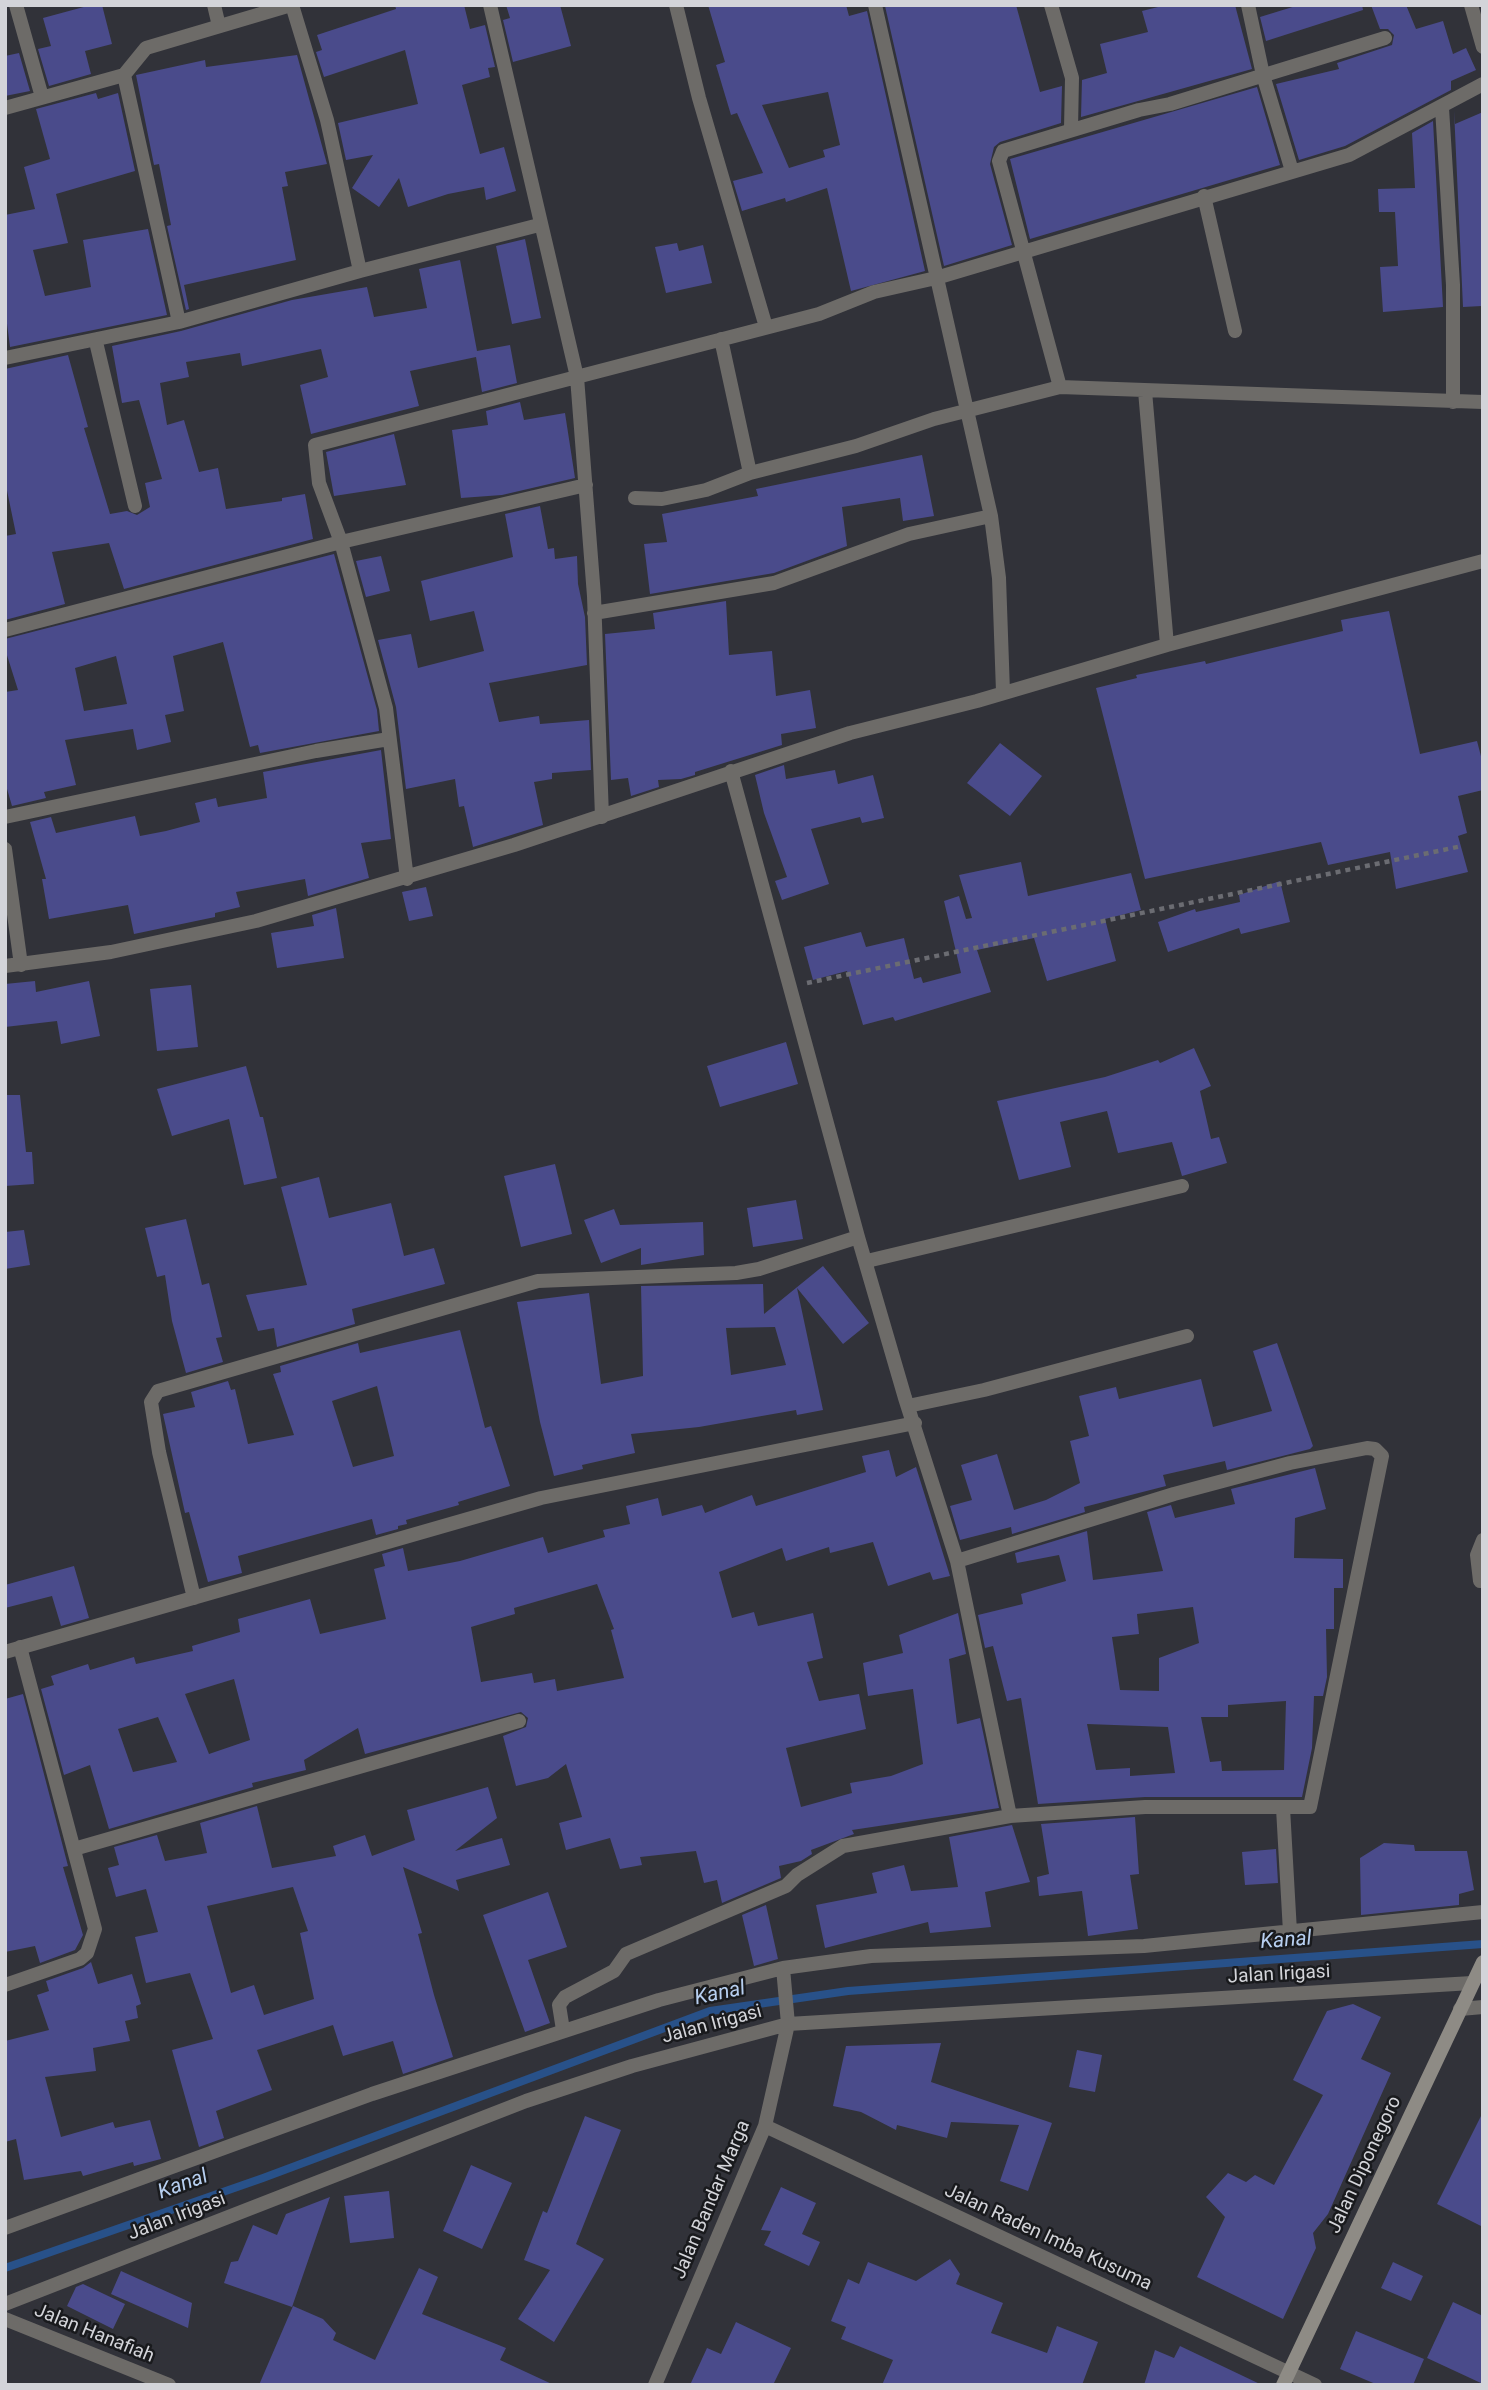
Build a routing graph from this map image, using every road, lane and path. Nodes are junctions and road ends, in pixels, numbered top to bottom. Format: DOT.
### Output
graph roads {
  1 [pos="16,5"];
  2 [pos="214,5"];
  3 [pos="291,5"];
  4 [pos="490,5"];
  5 [pos="676,5"];
  6 [pos="875,5"];
  7 [pos="1051,5"];
  8 [pos="1248,5"];
  9 [pos="1471,5"];
  10 [pos="219,26"];
  11 [pos="1385,38"];
  12 [pos="1483,47"];
  13 [pos="124,75"];
  14 [pos="1264,75"];
  15 [pos="1483,84"];
  16 [pos="42,97"];
  17 [pos="5,108"];
  18 [pos="1443,108"];
  19 [pos="1070,129"];
  20 [pos="1292,171"];
  21 [pos="1204,196"];
  22 [pos="539,225"];
  23 [pos="1023,251"];
  24 [pos="360,271"];
  25 [pos="936,278"];
  26 [pos="179,322"];
  27 [pos="766,327"];
  28 [pos="1235,331"];
  29 [pos="721,339"];
  30 [pos="96,342"];
  31 [pos="5,358"];
  32 [pos="577,377"];
  33 [pos="1060,387"];
  34 [pos="1145,391"];
  35 [pos="1453,402"];
  36 [pos="1483,402"];
  37 [pos="969,411"];
  38 [pos="750,473"];
  39 [pos="586,485"];
  40 [pos="635,498"];
  41 [pos="135,506"];
  42 [pos="991,516"];
  43 [pos="341,542"];
  44 [pos="1483,561"];
  45 [pos="594,612"];
  46 [pos="5,630"];
  47 [pos="1167,645"];
  48 [pos="1003,691"];
  49 [pos="389,739"];
  50 [pos="731,771"];
  51 [pos="5,817"];
  52 [pos="602,817"];
  53 [pos="1462,846"];
  54 [pos="5,849"];
  55 [pos="407,878"];
  56 [pos="21,965"];
  57 [pos="5,966"];
  58 [pos="789,986"];
  59 [pos="1182,1186"];
  60 [pos="858,1237"];
  61 [pos="867,1261"];
  62 [pos="1187,1336"];
  63 [pos="908,1406"];
  64 [pos="915,1423"];
  65 [pos="1483,1540"];
  66 [pos="957,1561"];
  67 [pos="1480,1581"];
  68 [pos="194,1598"];
  69 [pos="20,1647"];
  70 [pos="5,1652"];
  71 [pos="519,1721"];
  72 [pos="1283,1808"];
  73 [pos="1010,1816"];
  74 [pos="74,1849"];
  75 [pos="1483,1912"];
  76 [pos="1290,1932"];
  77 [pos="783,1970"];
  78 [pos="1477,1973"];
  79 [pos="5,1985"];
  80 [pos="1483,2007"];
  81 [pos="1460,2009"];
  82 [pos="788,2021"];
  83 [pos="563,2031"];
  84 [pos="765,2126"];
  85 [pos="5,2228"];
  86 [pos="5,2304"];
  87 [pos="5,2319"];
  88 [pos="1286,2379"];
  89 [pos="169,2385"];
  90 [pos="655,2385"];
  91 [pos="1315,2385"];
  1 -- 16 [label="street"];
  2 -- 10 [label="street"];
  3 -- 10 [label="street"];
  3 -- 24 [label="street"];
  4 -- 22 [label="street"];
  5 -- 27 [label="street"];
  6 -- 25 [label="street"];
  7 -- 19 [label="street"];
  8 -- 14 [label="street"];
  9 -- 12 [label="street"];
  10 -- 13 [label="street"];
  11 -- 14 [label="street"];
  13 -- 16 [label="street"];
  13 -- 26 [label="street"];
  14 -- 19 [label="street"];
  14 -- 20 [label="street"];
  15 -- 18 [label="street"];
  16 -- 17 [label="street"];
  18 -- 20 [label="street"];
  18 -- 35 [label="street"];
  19 -- 23 [label="street"];
  20 -- 21 [label="street"];
  21 -- 23 [label="street"];
  21 -- 28 [label="street"];
  22 -- 24 [label="street"];
  22 -- 32 [label="street"];
  23 -- 25 [label="street"];
  23 -- 33 [label="street"];
  24 -- 26 [label="street"];
  25 -- 27 [label="street"];
  25 -- 37 [label="street"];
  26 -- 30 [label="street"];
  27 -- 29 [label="street"];
  29 -- 32 [label="street"];
  29 -- 38 [label="street"];
  30 -- 31 [label="street"];
  30 -- 41 [label="street"];
  32 -- 39 [label="street"];
  32 -- 43 [label="street"];
  33 -- 34 [label="street"];
  33 -- 37 [label="street"];
  34 -- 35 [label="street"];
  34 -- 47 [label="street"];
  35 -- 36 [label="street"];
  37 -- 38 [label="street"];
  37 -- 42 [label="street"];
  38 -- 40 [label="street"];
  39 -- 43 [label="street"];
  39 -- 45 [label="street"];
  42 -- 45 [label="street"];
  42 -- 48 [label="street"];
  43 -- 46 [label="street"];
  43 -- 49 [label="street"];
  44 -- 47 [label="street"];
  45 -- 52 [label="street"];
  47 -- 48 [label="street"];
  48 -- 50 [label="street"];
  49 -- 51 [label="street"];
  49 -- 55 [label="street"];
  50 -- 52 [label="street"];
  50 -- 58 [label="street"];
  52 -- 55 [label="street"];
  53 -- 58 [label="path"];
  54 -- 56 [label="street"];
  55 -- 56 [label="street"];
  56 -- 57 [label="street"];
  58 -- 60 [label="street"];
  59 -- 61 [label="street"];
  60 -- 61 [label="street"];
  60 -- 68 [label="street"];
  61 -- 63 [label="street"];
  62 -- 63 [label="street"];
  63 -- 64 [label="street"];
  64 -- 66 [label="street"];
  64 -- 68 [label="street"];
  65 -- 67 [label="street"];
  66 -- 72 [label="street"];
  66 -- 73 [label="street"];
  68 -- 69 [label="street"];
  69 -- 70 [label="street"];
  69 -- 74 [label="street"];
  71 -- 74 [label="street"];
  72 -- 73 [label="street"];
  72 -- 76 [label="street"];
  73 -- 83 [label="street"];
  74 -- 79 [label="street"];
  75 -- 76 [label="street"];
  76 -- 77 [label="street"];
  77 -- 82 [label="street, Jalan Bandar Marga"];
  77 -- 83 [label="street"];
  78 -- 81 [label="street, Jalan Diponegoro"];
  78 -- 82 [label="street, Jalan Irigasi"];
  80 -- 81 [label="street"];
  81 -- 88 [label="street, Jalan Diponegoro"];
  82 -- 84 [label="street, Jalan Bandar Marga"];
  82 -- 86 [label="street, Jalan Irigasi"];
  83 -- 85 [label="street"];
  84 -- 88 [label="street, Jalan Raden Imba Kusuma"];
  84 -- 90 [label="street, Jalan Bandar Marga"];
  87 -- 89 [label="street, Jalan Hanafiah"];
  88 -- 91 [label="street, Jalan Raden Imba Kusuma"];
}
